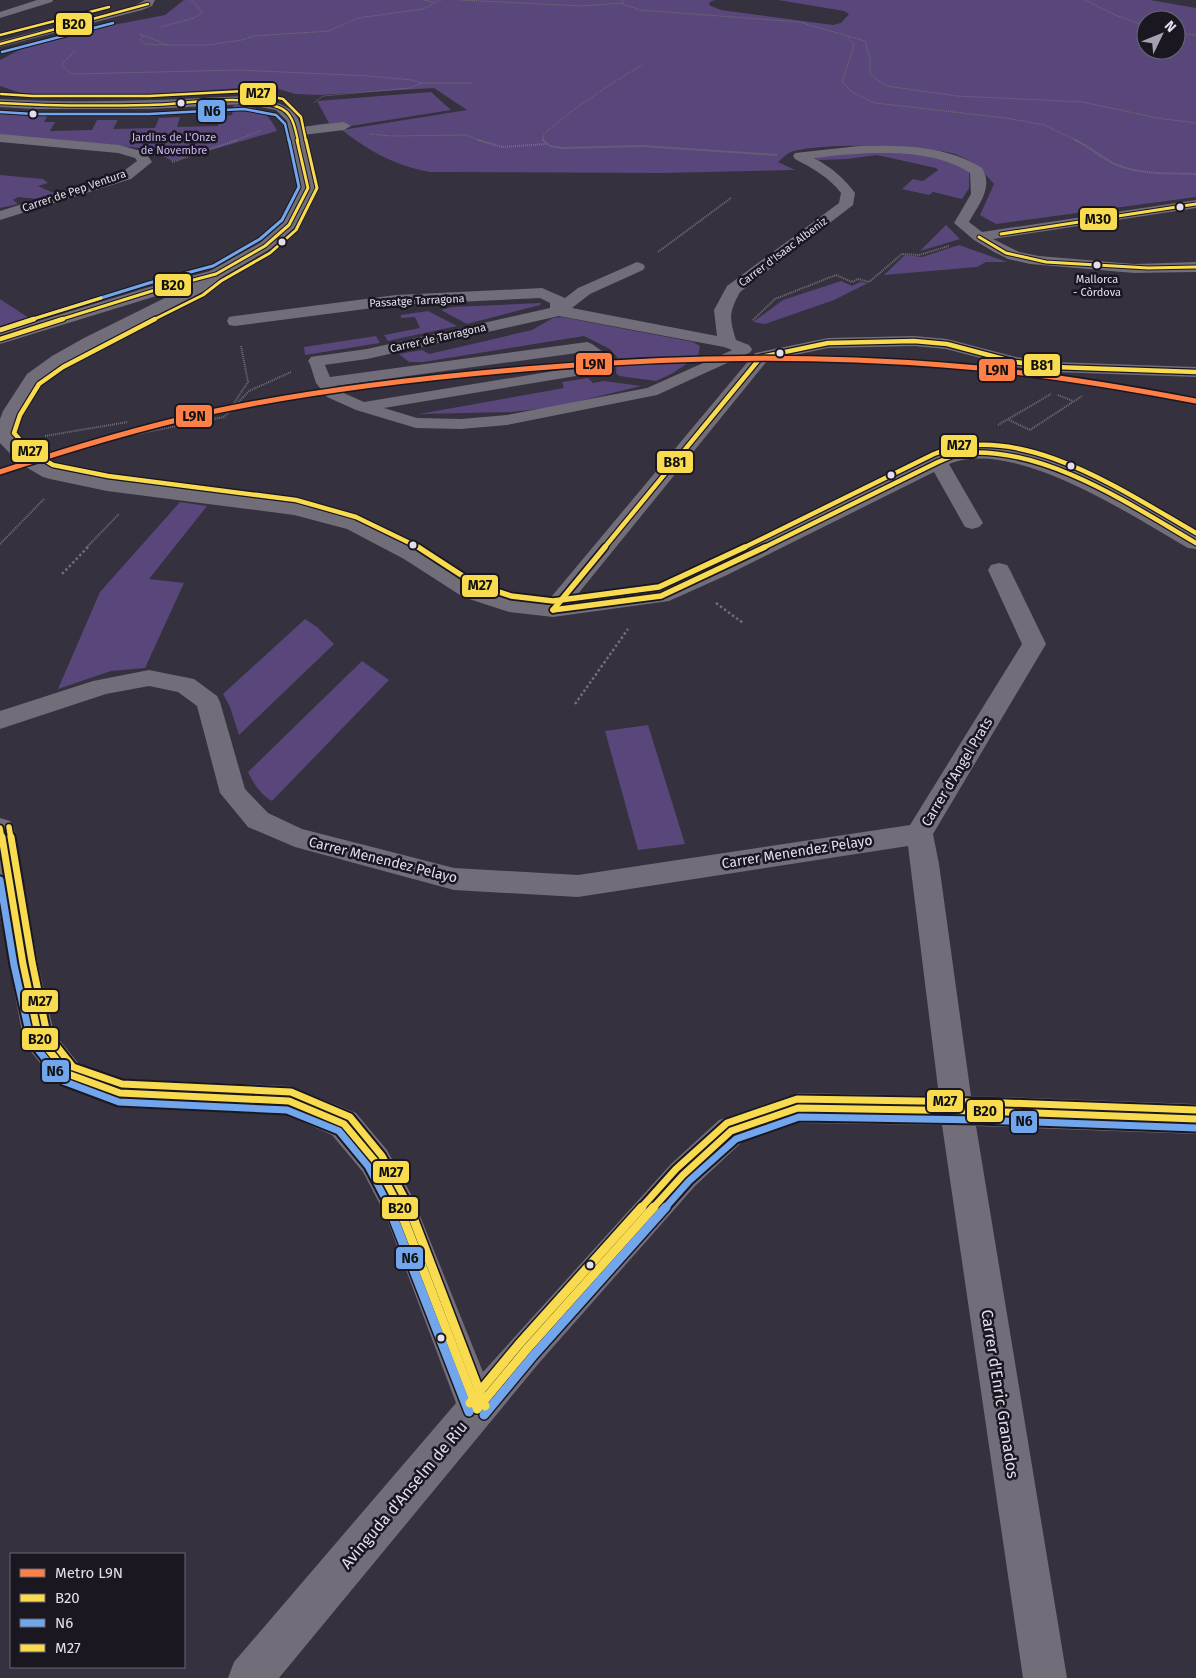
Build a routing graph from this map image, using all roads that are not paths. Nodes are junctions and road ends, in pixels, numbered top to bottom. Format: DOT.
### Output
graph roads {
  1 [pos="48,0"];
  2 [pos="150,0"];
  3 [pos="0,15"];
  4 [pos="0,44"];
  5 [pos="0,103"];
  6 [pos="344,126"];
  7 [pos="295,132"];
  8 [pos="0,138"];
  9 [pos="1196,204"];
  10 [pos="0,216"];
  11 [pos="978,237"];
  12 [pos="637,267"];
  13 [pos="1196,267"];
  14 [pos="216,274"];
  15 [pos="559,312"];
  16 [pos="235,321"];
  17 [pos="0,339"];
  18 [pos="744,350"];
  19 [pos="317,361"];
  20 [pos="1196,372"];
  21 [pos="324,383"];
  22 [pos="362,407"];
  23 [pos="938,462"];
  24 [pos="972,523"];
  25 [pos="1196,543"];
  26 [pos="999,570"];
  27 [pos="553,610"];
  28 [pos="0,720"];
  29 [pos="0,828"];
  30 [pos="919,834"];
  31 [pos="957,1110"];
  32 [pos="1190,1126"];
  33 [pos="477,1409"];
  34 [pos="250,1678"];
  35 [pos="1044,1678"];
  1 -- 3 [label="street"];
  2 -- 4 [label="street"];
  5 -- 7 [label="street"];
  6 -- 7 [label="street"];
  7 -- 14 [label="street"];
  8 -- 10 [label="street, Carrer de Pep Ventura"];
  9 -- 11 [label="street"];
  11 -- 13 [label="street"];
  11 -- 18 [label="street, Carrer d'Isaac Albeniz"];
  12 -- 15 [label="street, Carrer de Tarragona"];
  14 -- 17 [label="street"];
  14 -- 27 [label="street"];
  15 -- 16 [label="street, Passatge Tarragona"];
  15 -- 18 [label="street, Carrer de Tarragona"];
  15 -- 19 [label="street, Carrer de Tarragona"];
  18 -- 20 [label="street"];
  18 -- 22 [label="lane"];
  18 -- 27 [label="street"];
  19 -- 21 [label="lane"];
  21 -- 22 [label="lane"];
  21 -- 22 [label="lane"];
  23 -- 24 [label="street"];
  23 -- 25 [label="street"];
  23 -- 27 [label="street"];
  26 -- 30 [label="street, Carrer d'Angel Prats"];
  28 -- 30 [label="street, Carrer Menendez Pelayo"];
  29 -- 33 [label="street"];
  30 -- 31 [label="street, Carrer d'Angel Prats"];
  31 -- 32 [label="street, Avinguda d'Anselm de Riu"];
  31 -- 33 [label="street, Avinguda d'Anselm de Riu"];
  31 -- 35 [label="street, Carrer d'Enric Granados"];
  33 -- 34 [label="street, Avinguda d'Anselm de Riu"];
}
